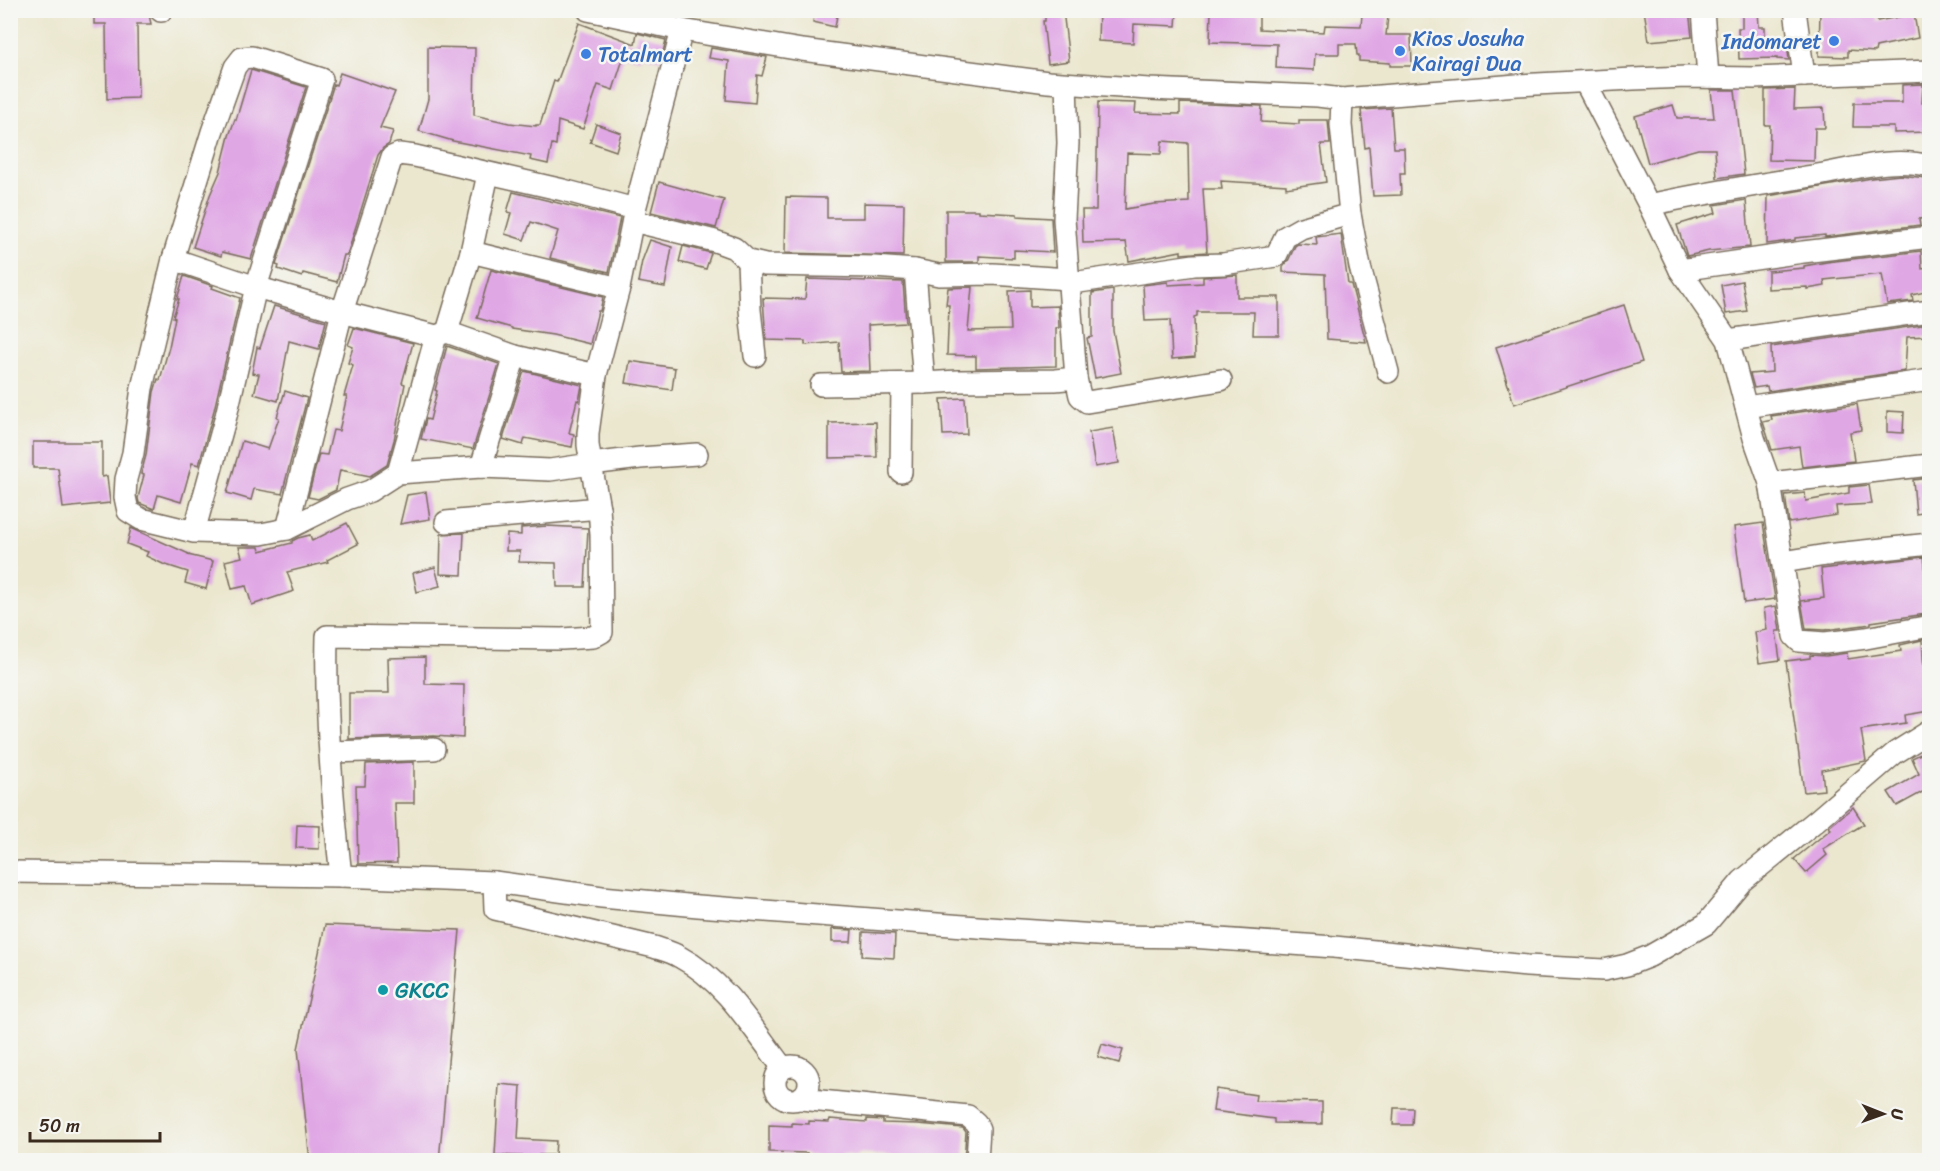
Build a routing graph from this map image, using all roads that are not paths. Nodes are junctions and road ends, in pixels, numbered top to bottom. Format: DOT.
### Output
graph roads {
  1 [pos="588,10"];
  2 [pos="1703,10"];
  3 [pos="1795,10"];
  4 [pos="682,30"];
  5 [pos="1929,71"];
  6 [pos="1804,76"];
  7 [pos="1708,77"];
  8 [pos="1585,82"];
  9 [pos="1066,84"];
  10 [pos="1342,99"];
  11 [pos="1929,166"];
  12 [pos="488,174"];
  13 [pos="1648,205"];
  14 [pos="1350,214"];
  15 [pos="634,215"];
  16 [pos="1929,237"];
  17 [pos="471,252"];
  18 [pos="173,259"];
  19 [pos="748,261"];
  20 [pos="915,270"];
  21 [pos="1680,270"];
  22 [pos="1068,279"];
  23 [pos="256,287"];
  24 [pos="619,288"];
  25 [pos="1929,310"];
  26 [pos="342,312"];
  27 [pos="442,334"];
  28 [pos="1728,340"];
  29 [pos="515,356"];
  30 [pos="756,356"];
  31 [pos="1388,372"];
  32 [pos="596,375"];
  33 [pos="1076,378"];
  34 [pos="1221,380"];
  35 [pos="1929,380"];
  36 [pos="924,383"];
  37 [pos="902,384"];
  38 [pos="821,385"];
  39 [pos="1746,407"];
  40 [pos="697,454"];
  41 [pos="591,464"];
  42 [pos="1929,465"];
  43 [pos="481,467"];
  44 [pos="901,471"];
  45 [pos="398,473"];
  46 [pos="1770,483"];
  47 [pos="599,508"];
  48 [pos="446,522"];
  49 [pos="287,529"];
  50 [pos="194,532"];
  51 [pos="1929,544"];
  52 [pos="1783,562"];
  53 [pos="1929,626"];
  54 [pos="1929,731"];
  55 [pos="434,749"];
  56 [pos="330,752"];
  57 [pos="10,872"];
  58 [pos="341,876"];
  59 [pos="494,882"];
  60 [pos="977,1161"];
  1 -- 4 [label="street"];
  2 -- 7 [label="street"];
  3 -- 6 [label="street"];
  4 -- 9 [label="street"];
  4 -- 15 [label="street"];
  5 -- 6 [label="street"];
  6 -- 7 [label="street"];
  7 -- 8 [label="street"];
  8 -- 10 [label="street"];
  8 -- 13 [label="street"];
  9 -- 10 [label="street"];
  9 -- 22 [label="street"];
  10 -- 14 [label="street"];
  11 -- 13 [label="street"];
  12 -- 15 [label="street"];
  12 -- 17 [label="street"];
  12 -- 26 [label="street"];
  13 -- 21 [label="street"];
  14 -- 22 [label="street"];
  14 -- 31 [label="street"];
  15 -- 19 [label="street"];
  15 -- 24 [label="street"];
  16 -- 21 [label="street"];
  17 -- 24 [label="street"];
  17 -- 27 [label="street"];
  18 -- 23 [label="street"];
  18 -- 23 [label="street"];
  18 -- 50 [label="street"];
  19 -- 20 [label="street"];
  19 -- 30 [label="street"];
  20 -- 22 [label="street"];
  20 -- 36 [label="street"];
  21 -- 28 [label="street"];
  22 -- 33 [label="street"];
  23 -- 26 [label="street"];
  23 -- 50 [label="street"];
  24 -- 32 [label="street"];
  25 -- 28 [label="street"];
  26 -- 27 [label="street"];
  26 -- 49 [label="street"];
  27 -- 29 [label="street"];
  27 -- 45 [label="street"];
  28 -- 39 [label="street"];
  29 -- 32 [label="street"];
  29 -- 43 [label="street"];
  32 -- 41 [label="street"];
  33 -- 34 [label="street"];
  33 -- 36 [label="street"];
  35 -- 39 [label="street"];
  36 -- 37 [label="street"];
  37 -- 38 [label="street"];
  37 -- 44 [label="street"];
  39 -- 46 [label="street"];
  40 -- 41 [label="street"];
  41 -- 43 [label="street"];
  41 -- 47 [label="street"];
  42 -- 46 [label="street"];
  43 -- 45 [label="street"];
  45 -- 49 [label="street"];
  46 -- 52 [label="street"];
  47 -- 48 [label="street"];
  47 -- 56 [label="street"];
  49 -- 50 [label="street"];
  51 -- 52 [label="street"];
  52 -- 53 [label="street"];
  54 -- 59 [label="street"];
  55 -- 56 [label="street"];
  56 -- 58 [label="street"];
  57 -- 58 [label="street"];
  58 -- 59 [label="street"];
  59 -- 60 [label="street"];
}
